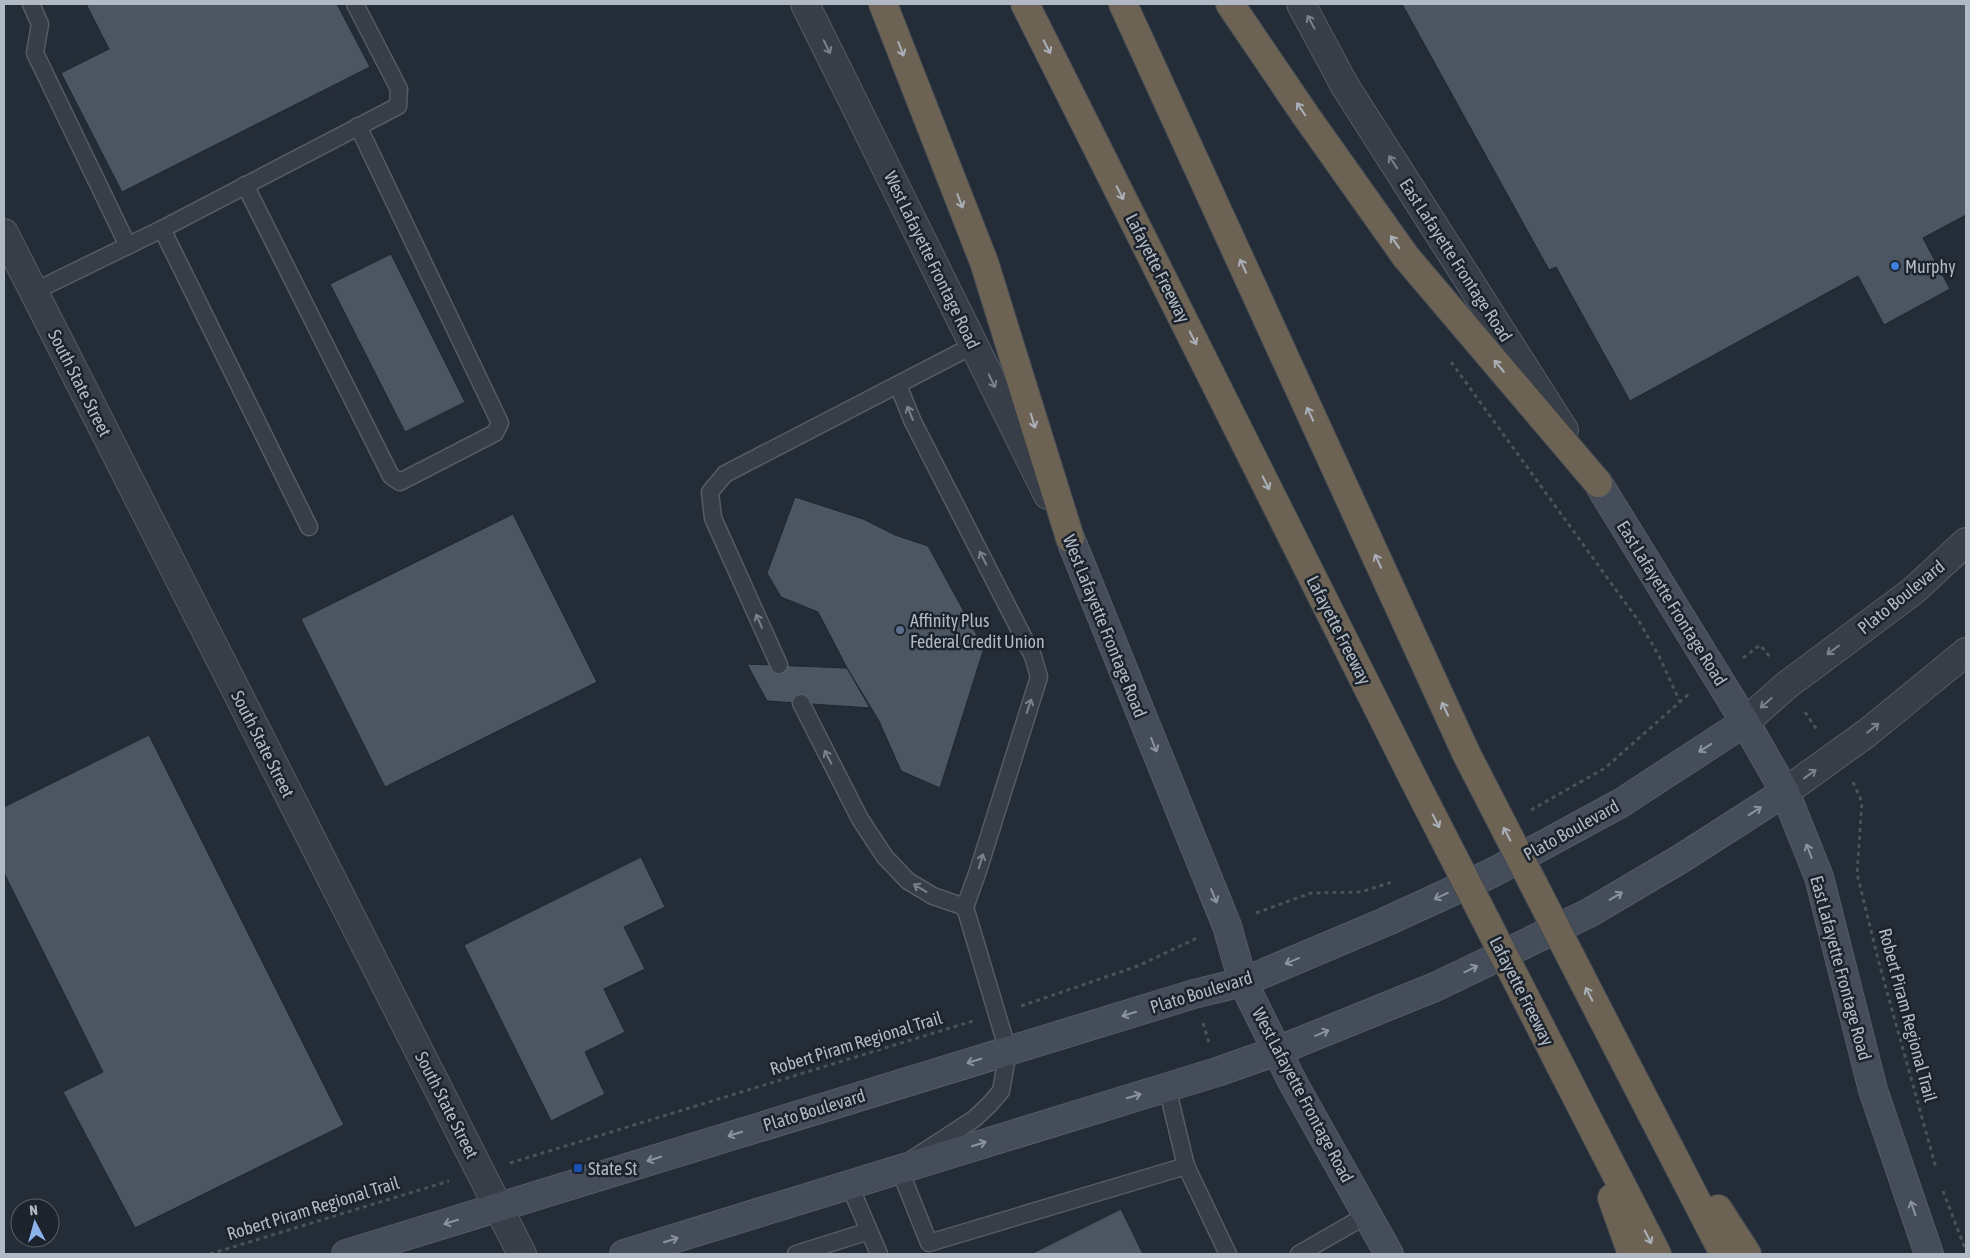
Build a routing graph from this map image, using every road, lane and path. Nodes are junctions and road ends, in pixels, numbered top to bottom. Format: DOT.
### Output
graph roads {
  1 [pos="30,4"];
  2 [pos="355,4"];
  3 [pos="805,4"];
  4 [pos="883,4"];
  5 [pos="1025,4"];
  6 [pos="1123,4"];
  7 [pos="1230,4"];
  8 [pos="1301,4"];
  9 [pos="358,126"];
  10 [pos="245,185"];
  11 [pos="162,229"];
  12 [pos="4,234"];
  13 [pos="128,246"];
  14 [pos="33,292"];
  15 [pos="974,346"];
  16 [pos="898,385"];
  17 [pos="1598,484"];
  18 [pos="309,527"];
  19 [pos="1070,538"];
  20 [pos="1966,542"];
  21 [pos="1766,652"];
  22 [pos="1966,652"];
  23 [pos="1750,654"];
  24 [pos="779,665"];
  25 [pos="1686,696"];
  26 [pos="1680,702"];
  27 [pos="801,703"];
  28 [pos="1802,708"];
  29 [pos="1745,722"];
  30 [pos="1817,731"];
  31 [pos="1853,782"];
  32 [pos="1785,792"];
  33 [pos="965,907"];
  34 [pos="1180,945"];
  35 [pos="1243,982"];
  36 [pos="998,1014"];
  37 [pos="1202,1019"];
  38 [pos="1210,1046"];
  39 [pos="1008,1051"];
  40 [pos="1277,1051"];
  41 [pos="1630,1072"];
  42 [pos="1166,1086"];
  43 [pos="1578,1100"];
  44 [pos="536,1156"];
  45 [pos="1186,1166"];
  46 [pos="899,1168"];
  47 [pos="1937,1174"];
  48 [pos="1940,1183"];
  49 [pos="849,1184"];
  50 [pos="423,1189"];
  51 [pos="497,1207"];
  52 [pos="1367,1215"];
  53 [pos="869,1231"];
  54 [pos="1966,1251"];
  55 [pos="210,1254"];
  56 [pos="346,1254"];
  57 [pos="522,1254"];
  58 [pos="624,1254"];
  59 [pos="796,1254"];
  60 [pos="879,1254"];
  61 [pos="1228,1254"];
  62 [pos="1299,1254"];
  63 [pos="1389,1254"];
  64 [pos="1632,1254"];
  65 [pos="1657,1254"];
  66 [pos="1724,1254"];
  67 [pos="1747,1254"];
  68 [pos="1929,1254"];
  1 -- 13 [label="lane"];
  2 -- 9 [label="lane"];
  3 -- 15 [label="street, West Lafayette Frontage Road, one-way"];
  4 -- 19 [label="highway, one-way"];
  5 -- 43 [label="highway, Lafayette Freeway, one-way, bridge"];
  41 -- 6 [label="highway, one-way, bridge"];
  17 -- 7 [label="highway, one-way"];
  17 -- 8 [label="street, East Lafayette Frontage Road, one-way"];
  9 -- 10 [label="lane"];
  9 -- 10 [label="lane"];
  10 -- 11 [label="lane"];
  11 -- 13 [label="lane"];
  11 -- 18 [label="lane"];
  12 -- 14 [label="street, South State Street"];
  13 -- 14 [label="lane"];
  14 -- 51 [label="street, South State Street"];
  15 -- 16 [label="lane"];
  15 -- 19 [label="street, West Lafayette Frontage Road, one-way"];
  24 -- 16 [label="lane, one-way"];
  33 -- 16 [label="lane, one-way"];
  17 -- 29 [label="main road, East Lafayette Frontage Road"];
  19 -- 35 [label="main road, West Lafayette Frontage Road, one-way"];
  20 -- 29 [label="street, Plato Boulevard, one-way"];
  21 -- 23 [label="path"];
  32 -- 22 [label="street, one-way"];
  25 -- 26 [label="path"];
  33 -- 27 [label="lane, one-way"];
  28 -- 30 [label="path"];
  29 -- 32 [label="main road, East Lafayette Frontage Road"];
  29 -- 35 [label="main road, Plato Boulevard, one-way"];
  31 -- 47 [label="path, Robert Piram Regional Trail"];
  40 -- 32 [label="main road, one-way"];
  68 -- 32 [label="main road, East Lafayette Frontage Road, one-way"];
  33 -- 36 [label="lane"];
  34 -- 36 [label="path, Robert Piram Regional Trail"];
  35 -- 39 [label="main road, Plato Boulevard, one-way"];
  35 -- 40 [label="main road, West Lafayette Frontage Road"];
  36 -- 39 [label="lane"];
  36 -- 44 [label="path, Robert Piram Regional Trail"];
  37 -- 38 [label="path"];
  39 -- 46 [label="lane"];
  39 -- 51 [label="main road, Plato Boulevard, one-way"];
  40 -- 42 [label="main road"];
  40 -- 52 [label="main road, West Lafayette Frontage Road"];
  41 -- 66 [label="highway"];
  41 -- 67 [label="highway"];
  42 -- 45 [label="lane"];
  46 -- 42 [label="main road, one-way"];
  43 -- 64 [label="highway"];
  43 -- 65 [label="highway, Lafayette Freeway, one-way"];
  45 -- 46 [label="lane"];
  45 -- 61 [label="lane"];
  46 -- 49 [label="main road"];
  48 -- 54 [label="path"];
  49 -- 53 [label="lane"];
  58 -- 49 [label="main road, one-way"];
  50 -- 55 [label="path, Robert Piram Regional Trail"];
  51 -- 56 [label="main road, Plato Boulevard, one-way"];
  51 -- 57 [label="street, South State Street"];
  52 -- 62 [label="lane"];
  52 -- 63 [label="main road, West Lafayette Frontage Road"];
  53 -- 59 [label="lane"];
  53 -- 60 [label="lane"];
}
